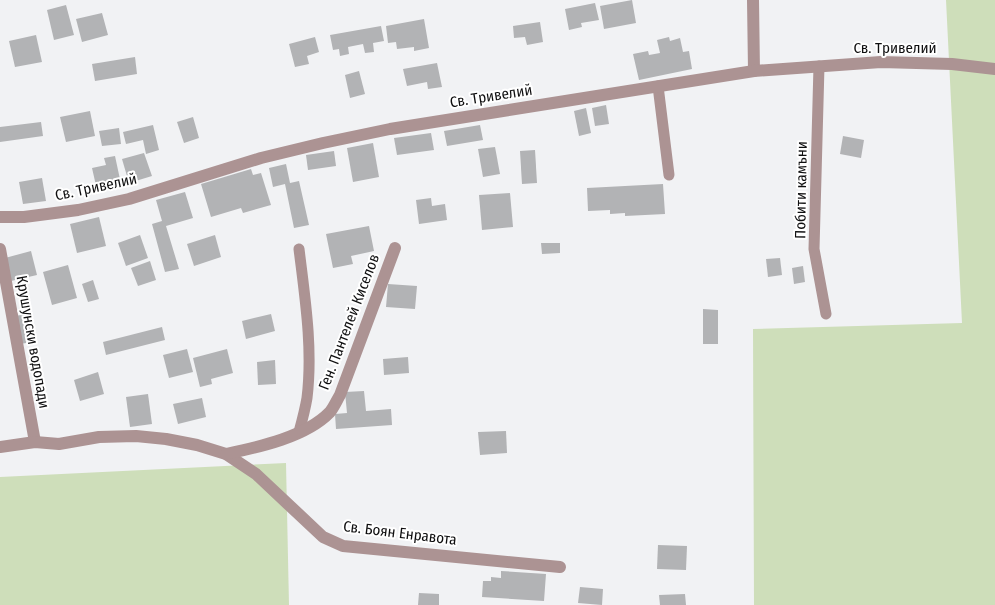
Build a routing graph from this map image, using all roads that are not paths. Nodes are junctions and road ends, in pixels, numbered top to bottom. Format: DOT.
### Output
graph roads {
  1 [pos="754,0"];
  2 [pos="819,66"];
  3 [pos="995,69"];
  4 [pos="754,71"];
  5 [pos="658,86"];
  6 [pos="669,175"];
  7 [pos="0,217"];
  8 [pos="395,248"];
  9 [pos="0,249"];
  10 [pos="299,249"];
  11 [pos="826,314"];
  12 [pos="299,432"];
  13 [pos="35,442"];
  14 [pos="0,447"];
  15 [pos="226,454"];
  16 [pos="560,567"];
  1 -- 4 [label="street"];
  2 -- 3 [label="street, Св. Тривелий"];
  2 -- 4 [label="street, Св. Тривелий"];
  2 -- 11 [label="lane, Побити камъни"];
  4 -- 5 [label="street, Св. Тривелий"];
  5 -- 6 [label="lane"];
  5 -- 7 [label="street, Св. Тривелий"];
  8 -- 12 [label="street, Ген. Пантелей Киселов"];
  9 -- 13 [label="street, Крушунски водопади"];
  10 -- 12 [label="lane"];
  12 -- 15 [label="street, Ген. Пантелей Киселов"];
  13 -- 14 [label="street, Св. Боян Енравота"];
  13 -- 15 [label="street, Св. Боян Енравота"];
  15 -- 16 [label="street, Св. Боян Енравота"];
}
